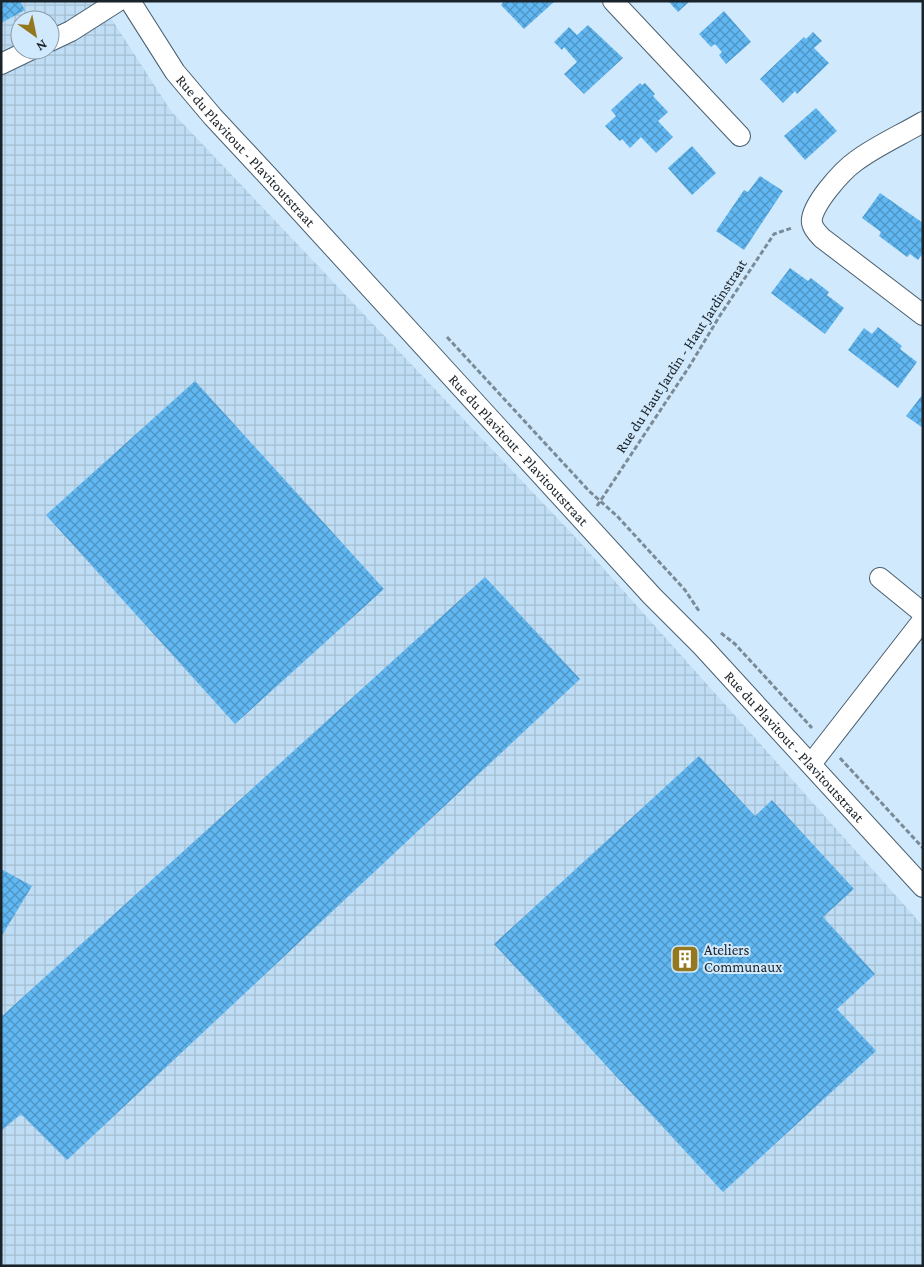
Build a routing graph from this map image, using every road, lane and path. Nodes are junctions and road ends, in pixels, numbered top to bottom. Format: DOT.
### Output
graph roads {
  1 [pos="118,1"];
  2 [pos="130,1"];
  3 [pos="613,1"];
  4 [pos="60,36"];
  5 [pos="923,122"];
  6 [pos="740,136"];
  7 [pos="812,222"];
  8 [pos="923,315"];
  9 [pos="442,332"];
  10 [pos="601,501"];
  11 [pos="586,523"];
  12 [pos="880,578"];
  13 [pos="923,613"];
  14 [pos="704,616"];
  15 [pos="923,620"];
  16 [pos="715,628"];
  17 [pos="827,744"];
  18 [pos="811,764"];
  19 [pos="923,848"];
  20 [pos="923,887"];
  1 -- 4 [label="street"];
  2 -- 11 [label="street, Rue du Plavitout - Plavitoutstraat"];
  3 -- 6 [label="street"];
  5 -- 7 [label="street"];
  7 -- 8 [label="street"];
  7 -- 10 [label="path, Rue du Haut Jardin - Haut Jardinstraat"];
  9 -- 10 [label="path"];
  10 -- 11 [label="path, Rue du Haut Jardin - Haut Jardinstraat"];
  10 -- 14 [label="path"];
  11 -- 18 [label="street, Rue du Plavitout - Plavitoutstraat"];
  12 -- 13 [label="street"];
  15 -- 17 [label="street"];
  16 -- 17 [label="path"];
  17 -- 18 [label="street"];
  17 -- 19 [label="path"];
  18 -- 20 [label="street, Rue du Plavitout - Plavitoutstraat"];
}
